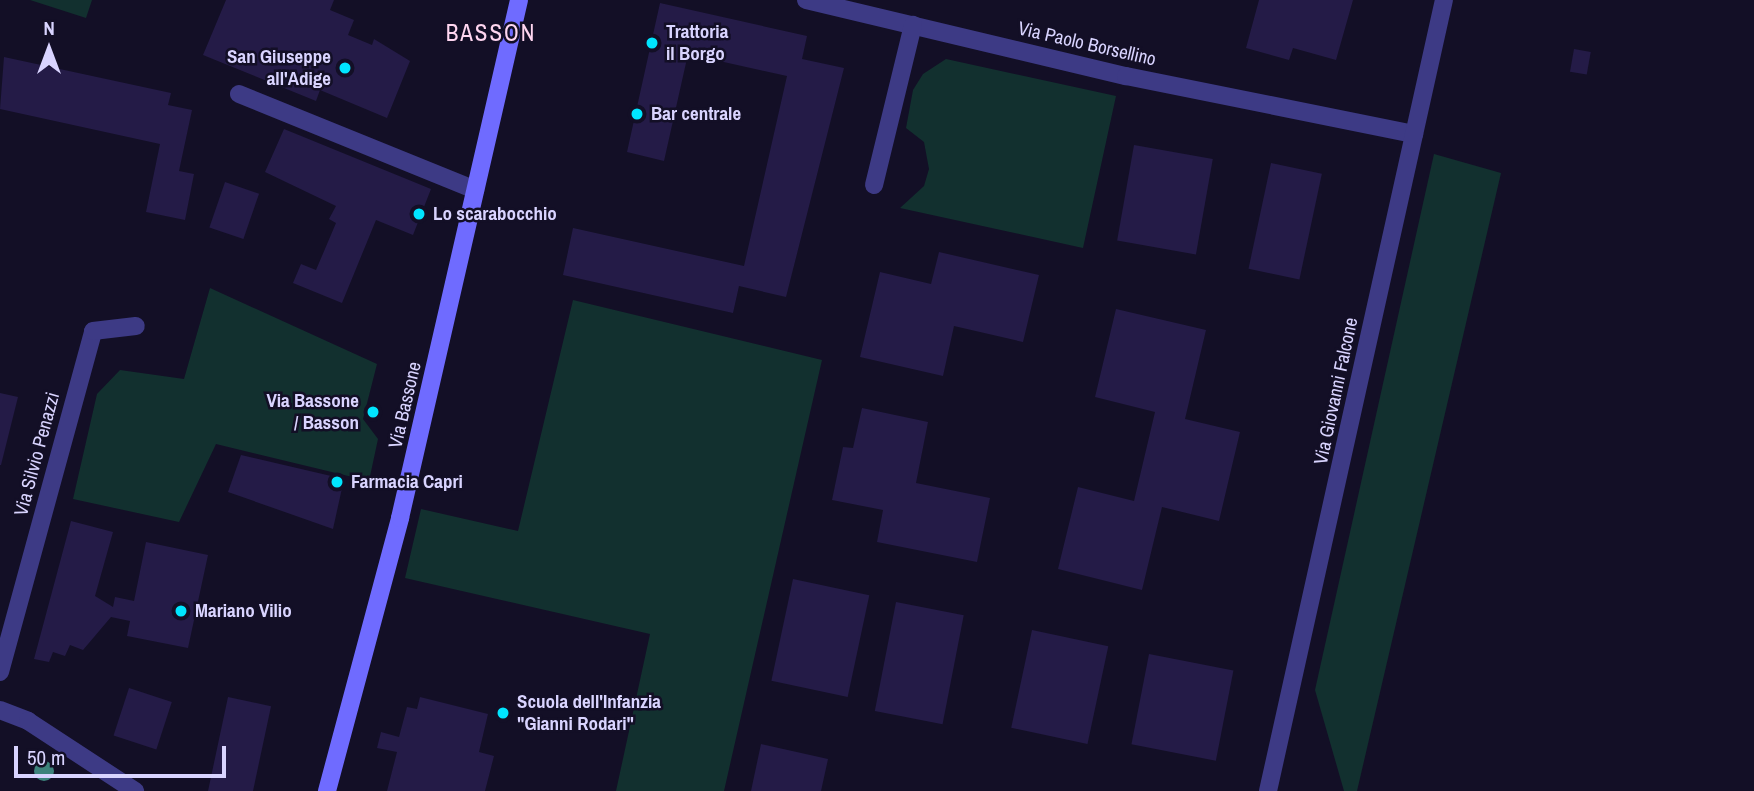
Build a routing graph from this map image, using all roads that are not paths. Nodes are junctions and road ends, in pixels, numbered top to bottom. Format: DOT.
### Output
graph roads {
  1 [pos="519,0"];
  2 [pos="806,0"];
  3 [pos="1444,0"];
  4 [pos="914,24"];
  5 [pos="239,93"];
  6 [pos="1414,134"];
  7 [pos="874,185"];
  8 [pos="475,190"];
  9 [pos="136,326"];
  10 [pos="0,672"];
  11 [pos="0,710"];
  12 [pos="345,737"];
  13 [pos="135,791"];
  14 [pos="327,791"];
  15 [pos="340,791"];
  16 [pos="1268,791"];
  1 -- 8 [label="street, Via Bassone"];
  2 -- 4 [label="street"];
  3 -- 6 [label="street, Via Giovanni Falcone"];
  4 -- 6 [label="street, Via Paolo Borsellino"];
  4 -- 7 [label="street"];
  5 -- 8 [label="street"];
  6 -- 16 [label="street, Via Giovanni Falcone"];
  8 -- 12 [label="street, Via Bassone"];
  9 -- 10 [label="street, Via Silvio Penazzi"];
  11 -- 13 [label="street"];
  12 -- 14 [label="street, Via Bassone"];
  12 -- 15 [label="street"];
}
